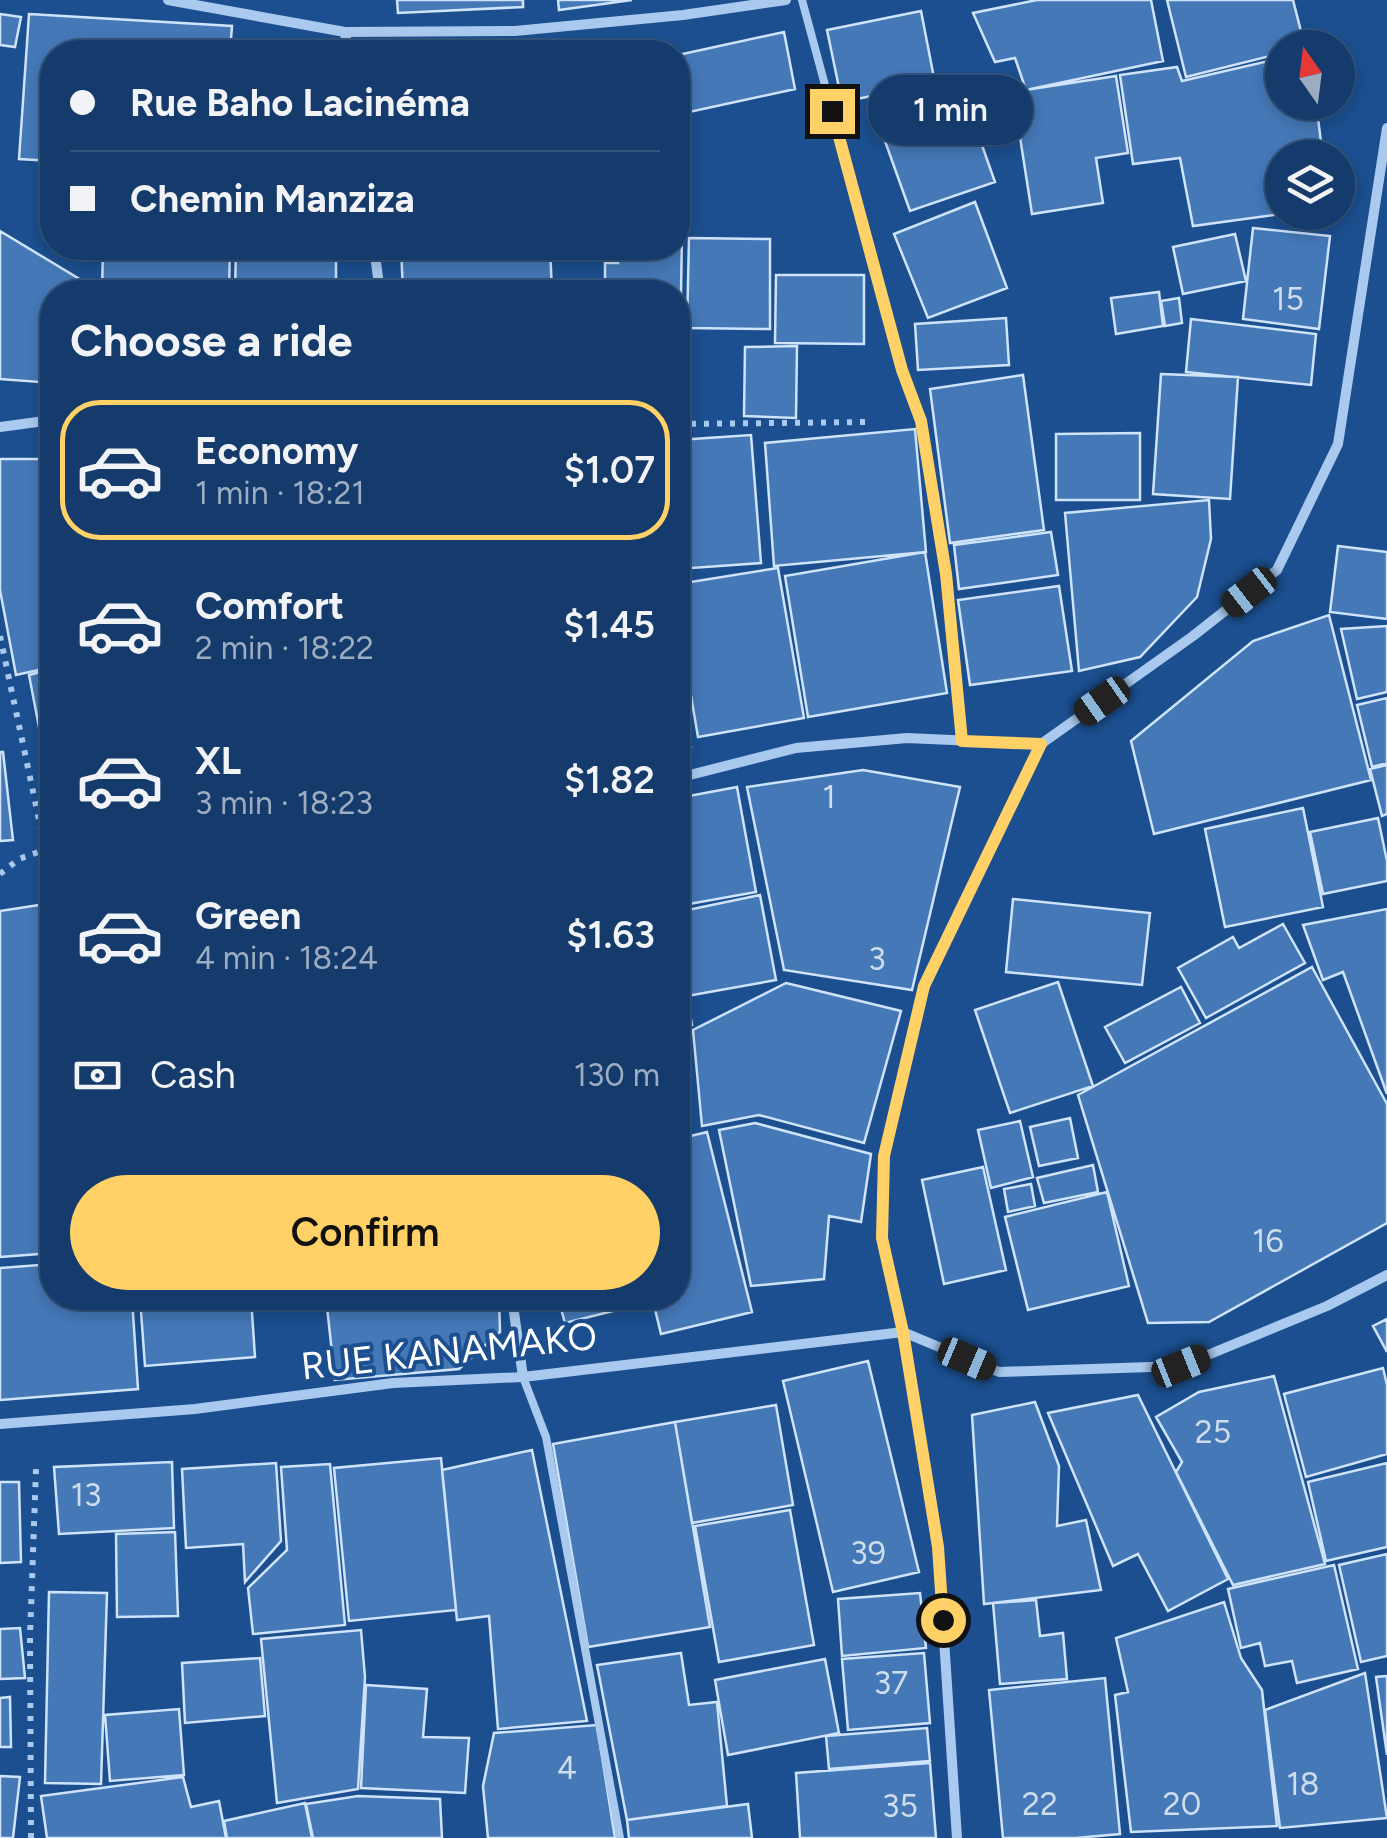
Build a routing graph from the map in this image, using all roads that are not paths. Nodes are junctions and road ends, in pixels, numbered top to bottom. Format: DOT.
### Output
graph roads {
  1 [pos="168,0"];
  2 [pos="786,0"];
  3 [pos="802,0"];
  4 [pos="345,32"];
  5 [pos="346,40"];
  6 [pos="1387,128"];
  7 [pos="40,422"];
  8 [pos="0,427"];
  9 [pos="962,741"];
  10 [pos="1041,744"];
  11 [pos="690,775"];
  12 [pos="1387,1275"];
  13 [pos="514,1310"];
  14 [pos="903,1332"];
  15 [pos="522,1377"];
  16 [pos="0,1424"];
  17 [pos="620,1838"];
  18 [pos="957,1838"];
  1 -- 4 [label="street"];
  2 -- 4 [label="street"];
  3 -- 9 [label="lane"];
  4 -- 5 [label="street"];
  6 -- 10 [label="street"];
  7 -- 8 [label="street"];
  9 -- 10 [label="street"];
  9 -- 11 [label="street"];
  10 -- 14 [label="street"];
  12 -- 14 [label="street"];
  13 -- 15 [label="street"];
  14 -- 15 [label="street, RUE KANAMAKO"];
  14 -- 18 [label="street"];
  15 -- 16 [label="street, RUE KANAMAKO"];
  15 -- 17 [label="lane"];
}
